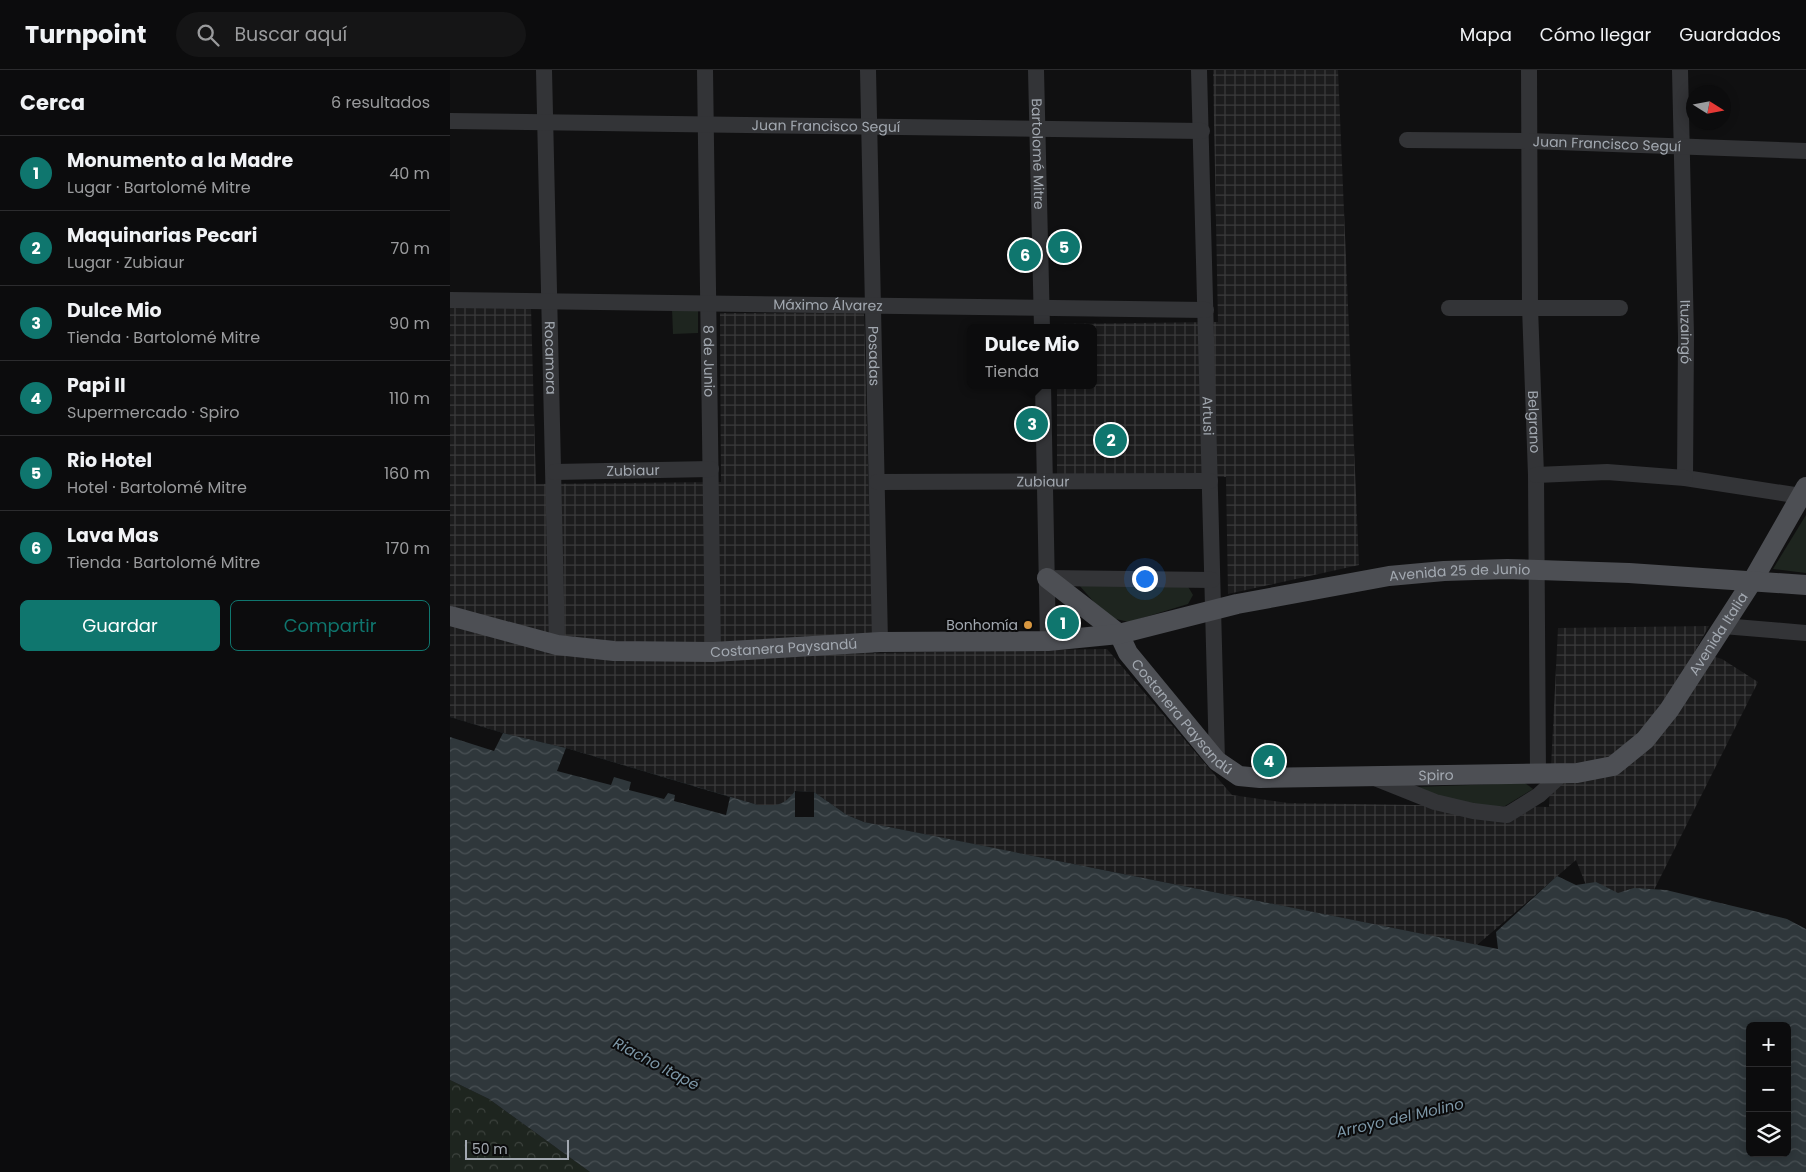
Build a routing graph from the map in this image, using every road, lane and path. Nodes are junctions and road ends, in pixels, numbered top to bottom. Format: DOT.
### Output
graph roads {
  1 [pos="544,70"];
  2 [pos="705,70"];
  3 [pos="868,70"];
  4 [pos="1036,70"];
  5 [pos="1200,70"];
  6 [pos="1528,70"];
  7 [pos="1680,70"];
  8 [pos="450,121"];
  9 [pos="545,122"];
  10 [pos="706,125"];
  11 [pos="869,127"];
  12 [pos="1038,129"];
  13 [pos="1202,131"];
  14 [pos="1407,140"];
  15 [pos="1529,142"];
  16 [pos="1683,146"];
  17 [pos="1806,151"];
  18 [pos="450,300"];
  19 [pos="550,301"];
  20 [pos="710,302"];
  21 [pos="873,306"];
  22 [pos="1042,307"];
  23 [pos="1530,307"];
  24 [pos="1449,308"];
  25 [pos="1620,308"];
  26 [pos="1206,310"];
  27 [pos="1042,324"];
  28 [pos="1043,389"];
  29 [pos="711,469"];
  30 [pos="554,472"];
  31 [pos="1536,475"];
  32 [pos="1685,478"];
  33 [pos="1210,481"];
  34 [pos="876,482"];
  35 [pos="1045,482"];
  36 [pos="1804,491"];
  37 [pos="1536,570"];
  38 [pos="1047,578"];
  39 [pos="1212,580"];
  40 [pos="1753,580"];
  41 [pos="1806,585"];
  42 [pos="1212,609"];
  43 [pos="450,616"];
  44 [pos="1723,626"];
  45 [pos="1806,633"];
  46 [pos="1120,634"];
  47 [pos="1048,641"];
  48 [pos="880,642"];
  49 [pos="557,646"];
  50 [pos="712,652"];
  51 [pos="1217,761"];
  52 [pos="1613,766"];
  53 [pos="1563,773"];
  54 [pos="1538,774"];
  55 [pos="1370,776"];
  56 [pos="1260,778"];
  1 -- 9 [label="street, Rocamora"];
  2 -- 10 [label="street, 8 de Junio"];
  3 -- 11 [label="street, Posadas"];
  4 -- 12 [label="street, Bartolomé Mitre"];
  5 -- 13 [label="street, Artusi"];
  6 -- 15 [label="street, Belgrano"];
  7 -- 16 [label="street, Ituzaingó"];
  8 -- 9 [label="street, Juan Francisco Seguí"];
  9 -- 10 [label="street, Juan Francisco Seguí"];
  9 -- 19 [label="street, Rocamora"];
  10 -- 11 [label="street, Juan Francisco Seguí"];
  10 -- 20 [label="street, 8 de Junio"];
  11 -- 12 [label="street, Juan Francisco Seguí"];
  11 -- 21 [label="street, Posadas"];
  12 -- 13 [label="street, Juan Francisco Seguí"];
  12 -- 22 [label="street, Bartolomé Mitre"];
  13 -- 26 [label="street, Artusi"];
  14 -- 15 [label="street, Juan Francisco Seguí"];
  15 -- 16 [label="street, Juan Francisco Seguí"];
  15 -- 23 [label="street, Belgrano"];
  16 -- 17 [label="street, Juan Francisco Seguí"];
  16 -- 32 [label="street, Ituzaingó"];
  18 -- 19 [label="street, Máximo Álvarez"];
  19 -- 20 [label="street, Máximo Álvarez"];
  19 -- 30 [label="street, Rocamora"];
  20 -- 21 [label="street, Máximo Álvarez"];
  20 -- 29 [label="street, 8 de Junio"];
  21 -- 22 [label="street, Máximo Álvarez"];
  21 -- 34 [label="street, Posadas"];
  22 -- 26 [label="street, Máximo Álvarez"];
  22 -- 27 [label="street, Bartolomé Mitre"];
  23 -- 24 [label="street"];
  23 -- 25 [label="street"];
  23 -- 31 [label="street, Belgrano"];
  26 -- 33 [label="street, Artusi"];
  28 -- 35 [label="street"];
  29 -- 30 [label="street, Zubiaur"];
  29 -- 50 [label="street, 8 de Junio"];
  30 -- 49 [label="street, Rocamora"];
  31 -- 32 [label="street"];
  31 -- 37 [label="street, Belgrano"];
  32 -- 36 [label="street"];
  33 -- 35 [label="street, Zubiaur"];
  33 -- 39 [label="street, Artusi"];
  34 -- 35 [label="street, Zubiaur"];
  34 -- 48 [label="street, Posadas"];
  35 -- 38 [label="street"];
  36 -- 40 [label="main road, Avenida Italia"];
  37 -- 40 [label="main road, Avenida 25 de Junio"];
  37 -- 42 [label="main road, Avenida 25 de Junio"];
  37 -- 54 [label="street, Belgrano"];
  38 -- 39 [label="street"];
  38 -- 46 [label="main road, Costanera Paysandú"];
  38 -- 47 [label="street"];
  39 -- 42 [label="street, Artusi"];
  40 -- 41 [label="main road, Avenida 25 de Junio"];
  40 -- 44 [label="main road, Avenida Italia"];
  42 -- 46 [label="main road, Avenida 25 de Junio"];
  42 -- 51 [label="street, Artusi"];
  43 -- 49 [label="main road, Costanera Paysandú"];
  44 -- 45 [label="street"];
  44 -- 52 [label="main road, Avenida Italia"];
  46 -- 47 [label="main road, Costanera Paysandú"];
  46 -- 51 [label="main road, Costanera Paysandú"];
  47 -- 48 [label="main road, Costanera Paysandú"];
  48 -- 50 [label="main road, Costanera Paysandú"];
  49 -- 50 [label="main road, Costanera Paysandú"];
  51 -- 56 [label="main road, Costanera Paysandú"];
  52 -- 53 [label="main road, Spiro"];
  53 -- 54 [label="main road, Spiro"];
  53 -- 55 [label="street"];
  54 -- 55 [label="main road, Spiro"];
  55 -- 56 [label="main road, Spiro"];
}
